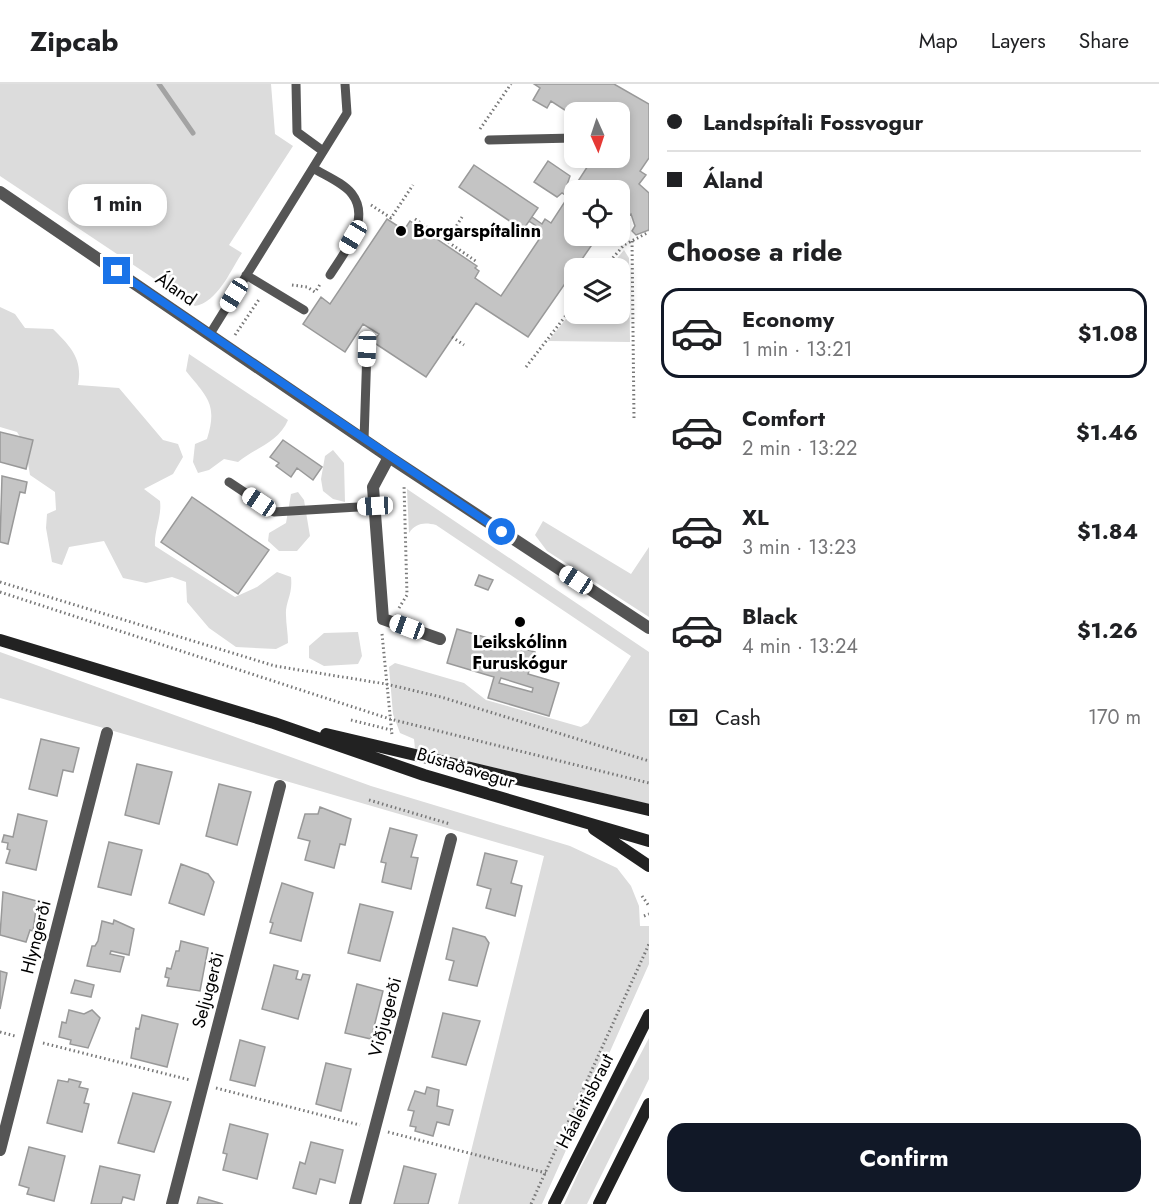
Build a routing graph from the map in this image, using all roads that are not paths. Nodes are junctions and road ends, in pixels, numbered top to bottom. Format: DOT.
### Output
graph roads {
  1 [pos="296,84"];
  2 [pos="345,84"];
  3 [pos="564,138"];
  4 [pos="489,140"];
  5 [pos="324,151"];
  6 [pos="313,168"];
  7 [pos="0,192"];
  8 [pos="246,275"];
  9 [pos="330,275"];
  10 [pos="304,310"];
  11 [pos="210,334"];
  12 [pos="367,349"];
  13 [pos="364,440"];
  14 [pos="389,457"];
  15 [pos="229,482"];
  16 [pos="375,506"];
  17 [pos="649,628"];
  18 [pos="440,639"];
  19 [pos="0,640"];
  20 [pos="274,723"];
  21 [pos="107,733"];
  22 [pos="280,786"];
  23 [pos="649,810"];
  24 [pos="582,821"];
  25 [pos="451,839"];
  26 [pos="649,841"];
  27 [pos="649,866"];
  28 [pos="649,1015"];
  29 [pos="649,1104"];
  30 [pos="0,1150"];
  31 [pos="172,1204"];
  32 [pos="356,1204"];
  33 [pos="554,1204"];
  34 [pos="599,1204"];
  1 -- 5 [label="lane"];
  2 -- 5 [label="lane"];
  3 -- 4 [label="lane"];
  5 -- 6 [label="lane"];
  6 -- 8 [label="lane"];
  6 -- 9 [label="lane"];
  7 -- 11 [label="street, Áland"];
  8 -- 10 [label="lane"];
  8 -- 11 [label="lane"];
  11 -- 13 [label="street, Áland"];
  12 -- 13 [label="lane"];
  13 -- 14 [label="street, Áland"];
  14 -- 16 [label="street"];
  14 -- 17 [label="street, Áland"];
  15 -- 16 [label="lane"];
  16 -- 18 [label="street"];
  19 -- 20 [label="main road, Bústaðavegur"];
  20 -- 23 [label="main road, Bústaðavegur"];
  20 -- 24 [label="main road, Bústaðavegur"];
  21 -- 30 [label="street, Hlyngerði"];
  22 -- 31 [label="street, Seljugerði"];
  24 -- 26 [label="main road, Bústaðavegur"];
  24 -- 27 [label="main road"];
  25 -- 32 [label="street, Viðjugerði"];
  28 -- 33 [label="main road, Háaleitisbraut"];
  29 -- 34 [label="main road"];
}
